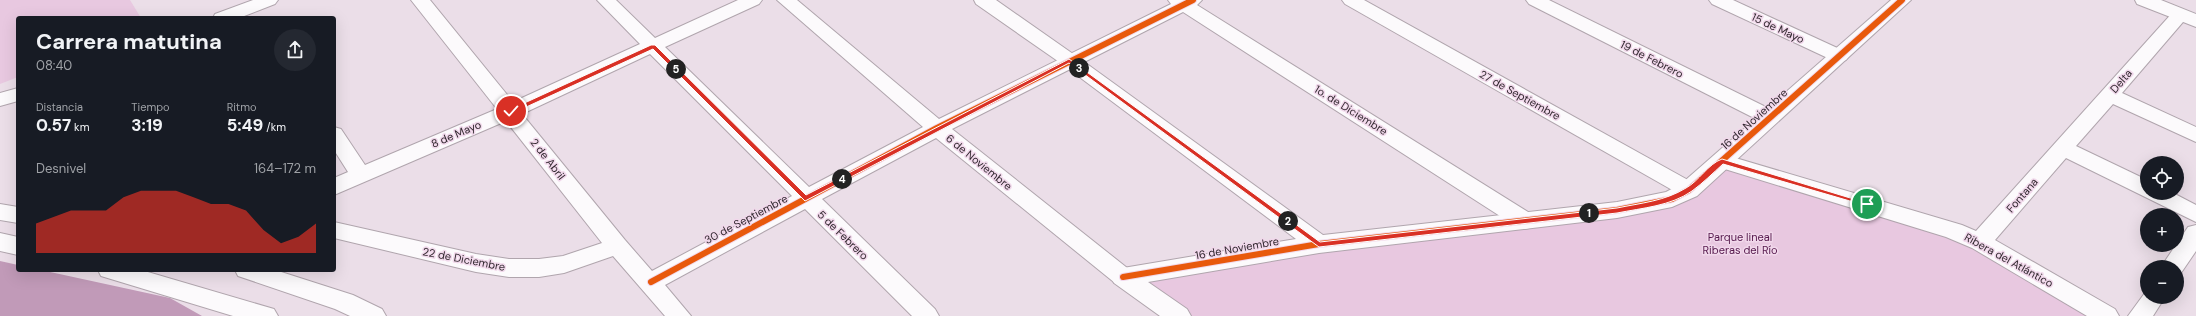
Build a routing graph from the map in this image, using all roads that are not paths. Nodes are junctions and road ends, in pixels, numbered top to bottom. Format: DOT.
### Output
graph roads {
  1 [pos="269,0"];
  2 [pos="420,0"];
  3 [pos="606,0"];
  4 [pos="753,0"];
  5 [pos="786,0"];
  6 [pos="983,0"];
  7 [pos="1351,0"];
  8 [pos="1535,0"];
  9 [pos="1718,0"];
  10 [pos="1902,0"];
  11 [pos="2144,0"];
  12 [pos="1185,1"];
  13 [pos="252,13"];
  14 [pos="234,16"];
  15 [pos="2188,18"];
  16 [pos="653,46"];
  17 [pos="1839,56"];
  18 [pos="1069,60"];
  19 [pos="16,95"];
  20 [pos="2110,95"];
  21 [pos="0,100"];
  22 [pos="511,111"];
  23 [pos="1769,117"];
  24 [pos="937,128"];
  25 [pos="2196,135"];
  26 [pos="336,137"];
  27 [pos="2063,148"];
  28 [pos="1722,161"];
  29 [pos="361,175"];
  30 [pos="336,186"];
  31 [pos="2140,186"];
  32 [pos="1689,190"];
  33 [pos="805,198"];
  34 [pos="2168,200"];
  35 [pos="0,212"];
  36 [pos="2196,214"];
  37 [pos="16,215"];
  38 [pos="1525,221"];
  39 [pos="336,230"];
  40 [pos="2196,232"];
  41 [pos="0,242"];
  42 [pos="1980,242"];
  43 [pos="1319,244"];
  44 [pos="16,246"];
  45 [pos="617,246"];
  46 [pos="2178,260"];
  47 [pos="117,272"];
  48 [pos="253,272"];
  49 [pos="1123,277"];
  50 [pos="651,282"];
  51 [pos="2148,304"];
  52 [pos="266,316"];
  53 [pos="373,316"];
  54 [pos="679,316"];
  55 [pos="927,316"];
  56 [pos="1178,316"];
  57 [pos="2107,316"];
  58 [pos="2140,316"];
  1 -- 13 [label="street"];
  2 -- 22 [label="street, 2 de Abril"];
  3 -- 16 [label="street, 5 de Febrero"];
  4 -- 16 [label="street, 8 de Mayo"];
  5 -- 24 [label="street, 6 de Noviembre"];
  6 -- 18 [label="main road"];
  7 -- 32 [label="street, 27 de Septiembre"];
  8 -- 23 [label="street, 19 de Febrero"];
  9 -- 17 [label="street, 15 de Mayo"];
  10 -- 17 [label="main road, 16 de Noviembre"];
  11 -- 15 [label="main road"];
  12 -- 18 [label="street, 30 de Septiembre"];
  12 -- 38 [label="street, 1o. de Diciembre"];
  13 -- 14 [label="street"];
  15 -- 20 [label="street, Delta"];
  16 -- 22 [label="street, 8 de Mayo"];
  16 -- 33 [label="street, 5 de Febrero"];
  17 -- 23 [label="main road, 16 de Noviembre"];
  18 -- 24 [label="street, 30 de Septiembre"];
  18 -- 43 [label="main road"];
  19 -- 21 [label="street"];
  20 -- 25 [label="street"];
  20 -- 27 [label="street, Delta"];
  22 -- 29 [label="street, 8 de Mayo"];
  22 -- 45 [label="street, 2 de Abril"];
  23 -- 28 [label="main road, 16 de Noviembre"];
  24 -- 33 [label="street, 30 de Septiembre"];
  24 -- 49 [label="street, 6 de Noviembre"];
  26 -- 29 [label="street"];
  27 -- 31 [label="street"];
  27 -- 42 [label="street, Fontana"];
  28 -- 32 [label="main road, 16 de Noviembre"];
  28 -- 42 [label="street, Ribera del Atlántico"];
  29 -- 30 [label="street, 8 de Mayo"];
  32 -- 38 [label="main road, 16 de Noviembre"];
  33 -- 50 [label="street, 30 de Septiembre"];
  33 -- 55 [label="street, 5 de Febrero"];
  34 -- 36 [label="street"];
  35 -- 37 [label="main road"];
  38 -- 43 [label="main road, 16 de Noviembre"];
  39 -- 45 [label="street, 22 de Diciembre"];
  40 -- 46 [label="street"];
  41 -- 44 [label="main road"];
  42 -- 57 [label="street, Ribera del Atlántico"];
  43 -- 49 [label="main road, 16 de Noviembre"];
  45 -- 50 [label="street, 2 de Abril"];
  47 -- 52 [label="main road"];
  48 -- 53 [label="main road"];
  49 -- 56 [label="main road, 6 de Noviembre"];
  50 -- 54 [label="street, 2 de Abril"];
  51 -- 58 [label="street"];
}
